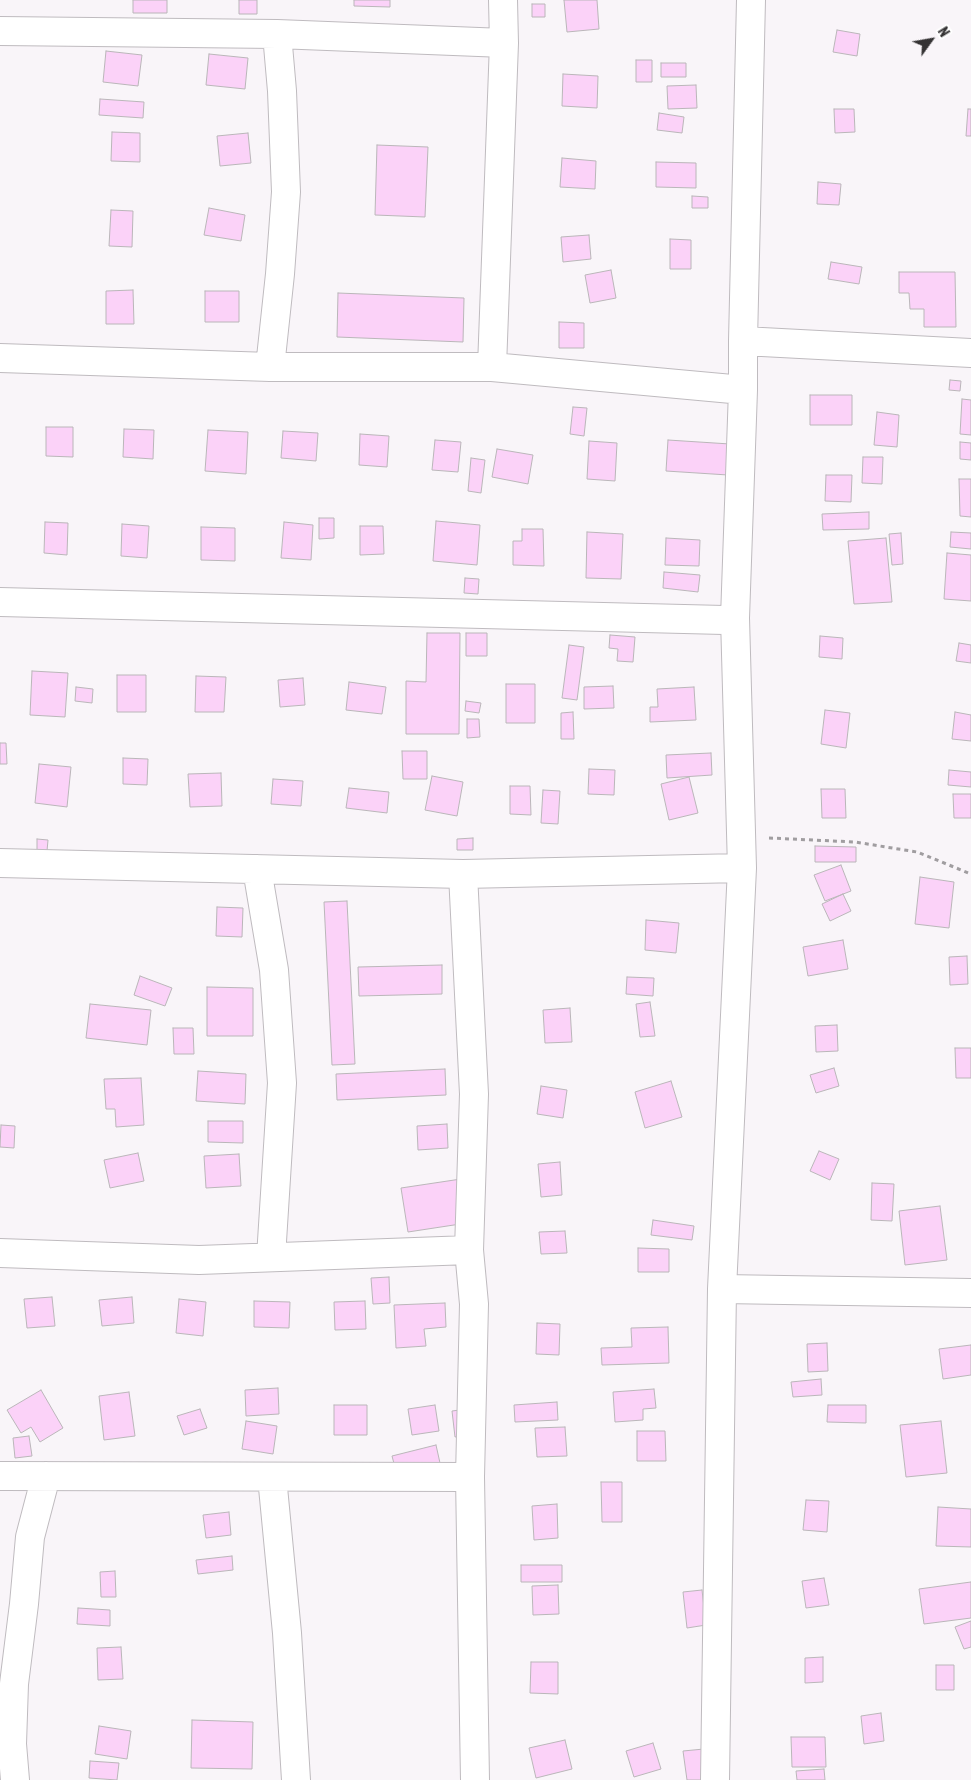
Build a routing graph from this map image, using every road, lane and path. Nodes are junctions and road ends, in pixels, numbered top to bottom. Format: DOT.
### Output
graph roads {
  1 [pos="503,0"];
  2 [pos="752,0"];
  3 [pos="0,31"];
  4 [pos="277,34"];
  5 [pos="504,43"];
  6 [pos="743,341"];
  7 [pos="971,354"];
  8 [pos="0,358"];
  9 [pos="270,367"];
  10 [pos="492,367"];
  11 [pos="743,390"];
  12 [pos="0,602"];
  13 [pos="735,618"];
  14 [pos="741,837"];
  15 [pos="0,862"];
  16 [pos="742,868"];
  17 [pos="257,869"];
  18 [pos="463,874"];
  19 [pos="971,874"];
  20 [pos="469,1250"];
  21 [pos="0,1253"];
  22 [pos="271,1257"];
  23 [pos="722,1289"];
  24 [pos="971,1294"];
  25 [pos="0,1476"];
  26 [pos="46,1476"];
  27 [pos="272,1477"];
  28 [pos="470,1477"];
  29 [pos="15,1780"];
  30 [pos="296,1780"];
  31 [pos="475,1780"];
  32 [pos="715,1780"];
  1 -- 5 [label="street"];
  2 -- 6 [label="street"];
  3 -- 4 [label="street"];
  4 -- 5 [label="street"];
  4 -- 9 [label="street"];
  5 -- 10 [label="street"];
  6 -- 7 [label="street"];
  6 -- 11 [label="street"];
  8 -- 9 [label="street"];
  9 -- 10 [label="street"];
  10 -- 11 [label="street"];
  11 -- 13 [label="street"];
  12 -- 13 [label="street"];
  13 -- 14 [label="street"];
  14 -- 16 [label="street"];
  14 -- 19 [label="path"];
  15 -- 17 [label="street"];
  16 -- 18 [label="street"];
  16 -- 23 [label="street"];
  17 -- 18 [label="street"];
  17 -- 22 [label="street"];
  18 -- 20 [label="street"];
  20 -- 22 [label="street"];
  20 -- 28 [label="street"];
  21 -- 22 [label="street"];
  23 -- 24 [label="street"];
  23 -- 32 [label="street"];
  25 -- 26 [label="street"];
  26 -- 27 [label="street"];
  26 -- 29 [label="street"];
  27 -- 28 [label="street"];
  27 -- 30 [label="street"];
  28 -- 31 [label="street"];
}
